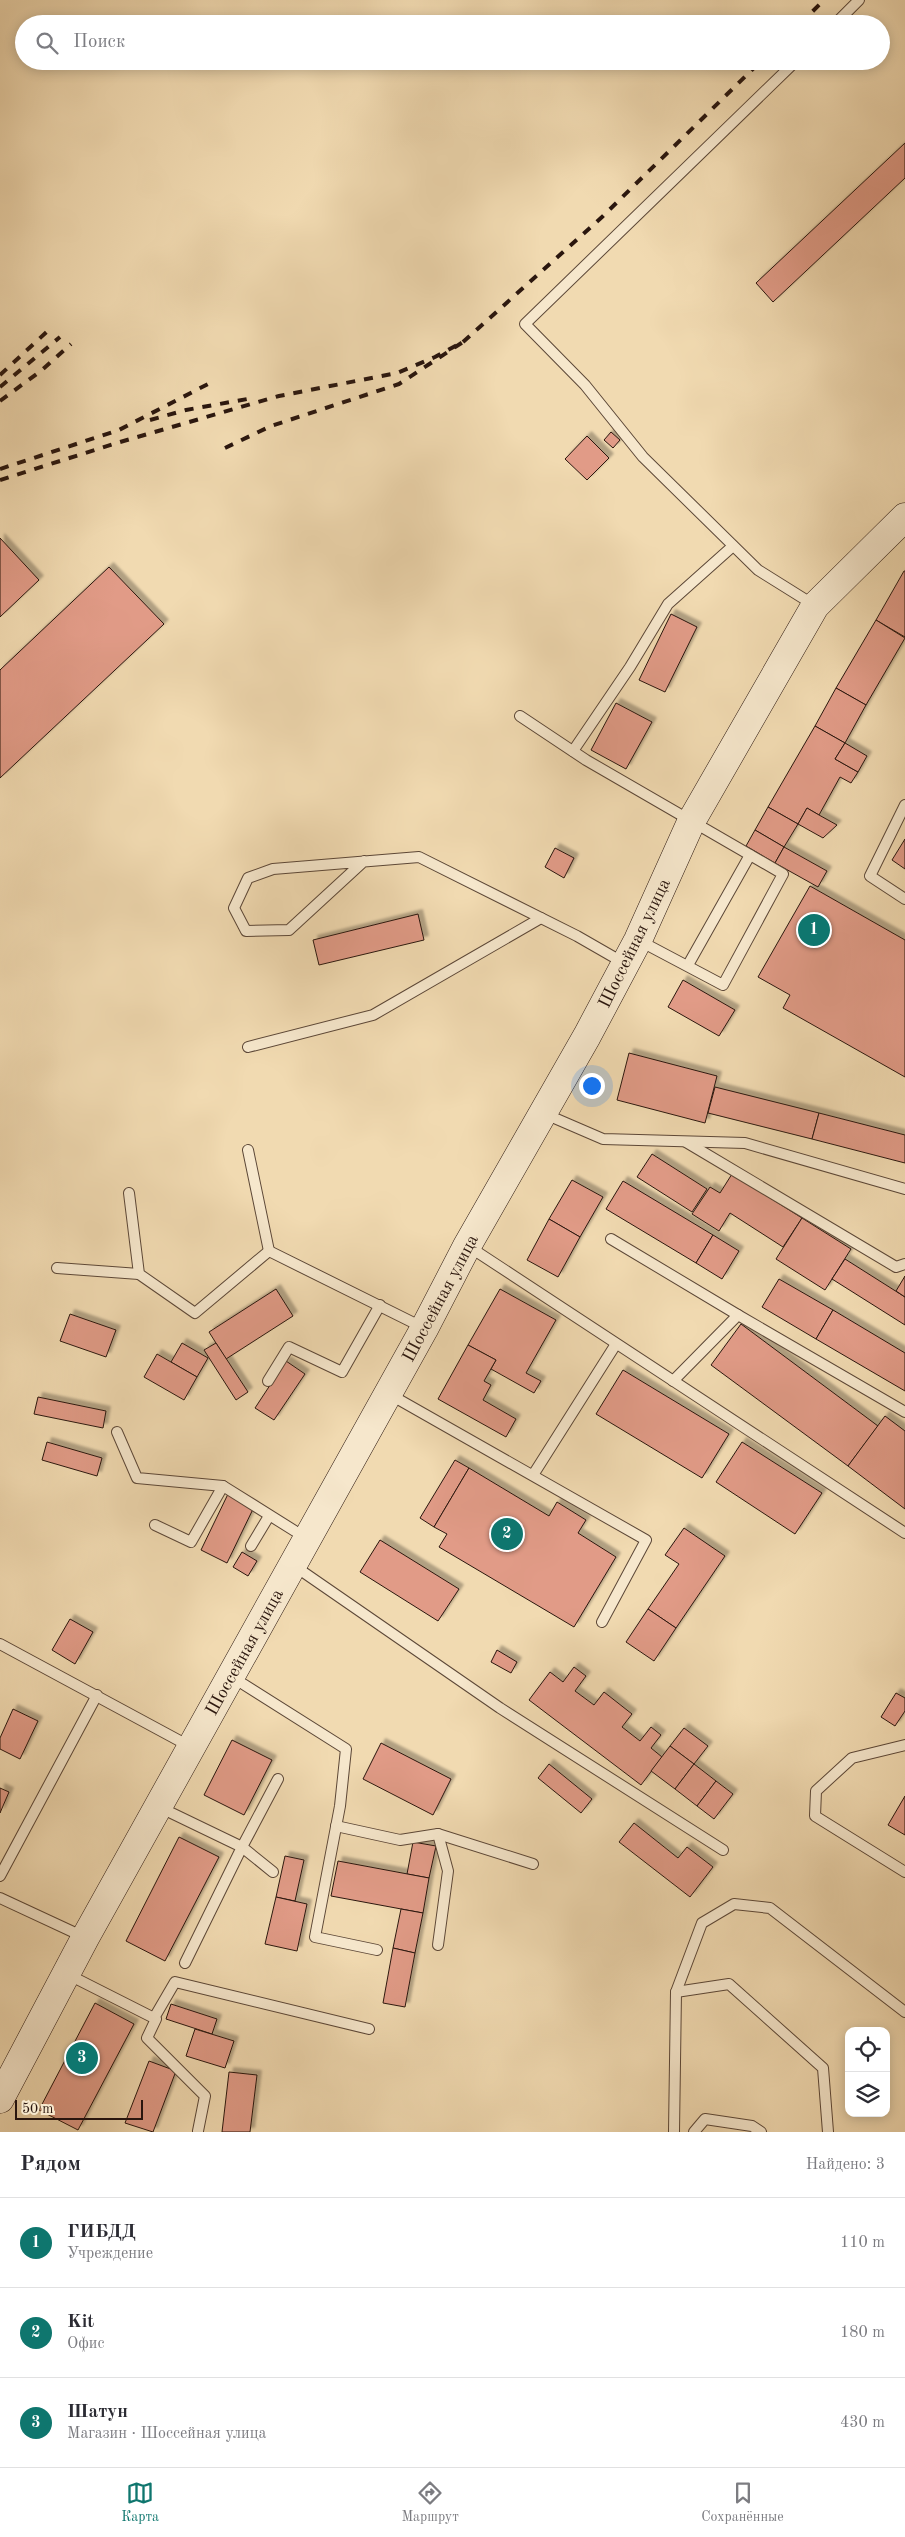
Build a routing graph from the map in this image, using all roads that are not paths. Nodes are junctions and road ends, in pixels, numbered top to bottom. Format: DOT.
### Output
graph roads {
  1 [pos="859,0"];
  2 [pos="844,15"];
  3 [pos="787,70"];
  4 [pos="905,517"];
  5 [pos="733,546"];
  6 [pos="814,606"];
  7 [pos="520,716"];
  8 [pos="573,751"];
  9 [pos="905,805"];
  10 [pos="692,820"];
  11 [pos="750,855"];
  12 [pos="364,862"];
  13 [pos="905,899"];
  14 [pos="541,918"];
  15 [pos="638,940"];
  16 [pos="625,964"];
  17 [pos="688,965"];
  18 [pos="248,1047"];
  19 [pos="544,1114"];
  20 [pos="685,1142"];
  21 [pos="248,1150"];
  22 [pos="905,1189"];
  23 [pos="129,1194"];
  24 [pos="611,1238"];
  25 [pos="467,1246"];
  26 [pos="269,1251"];
  27 [pos="905,1264"];
  28 [pos="57,1268"];
  29 [pos="139,1274"];
  30 [pos="380,1305"];
  31 [pos="738,1315"];
  32 [pos="424,1329"];
  33 [pos="616,1344"];
  34 [pos="268,1381"];
  35 [pos="673,1381"];
  36 [pos="388,1394"];
  37 [pos="905,1412"];
  38 [pos="117,1432"];
  39 [pos="533,1476"];
  40 [pos="223,1486"];
  41 [pos="269,1516"];
  42 [pos="155,1525"];
  43 [pos="905,1533"];
  44 [pos="307,1538"];
  45 [pos="251,1546"];
  46 [pos="293,1564"];
  47 [pos="602,1622"];
  48 [pos="0,1644"];
  49 [pos="231,1676"];
  50 [pos="97,1695"];
  51 [pos="905,1745"];
  52 [pos="192,1747"];
  53 [pos="278,1779"];
  54 [pos="158,1806"];
  55 [pos="336,1826"];
  56 [pos="438,1834"];
  57 [pos="242,1847"];
  58 [pos="723,1850"];
  59 [pos="533,1864"];
  60 [pos="273,1872"];
  61 [pos="905,1872"];
  62 [pos="0,1876"];
  63 [pos="0,1898"];
  64 [pos="85,1938"];
  65 [pos="438,1944"];
  66 [pos="377,1950"];
  67 [pos="185,1963"];
  68 [pos="66,1974"];
  69 [pos="676,1992"];
  70 [pos="905,2012"];
  71 [pos="154,2018"];
  72 [pos="369,2029"];
  73 [pos="2,2088"];
  74 [pos="755,2130"];
  75 [pos="198,2131"];
  76 [pos="674,2132"];
  77 [pos="694,2132"];
  78 [pos="828,2132"];
  1 -- 2 [label="lane"];
  3 -- 5 [label="lane"];
  4 -- 6 [label="main road, Шоссейная улица"];
  5 -- 6 [label="lane"];
  5 -- 8 [label="lane"];
  6 -- 10 [label="main road, Шоссейная улица"];
  7 -- 8 [label="lane"];
  8 -- 10 [label="lane"];
  9 -- 13 [label="lane"];
  10 -- 11 [label="lane"];
  10 -- 15 [label="main road, Шоссейная улица"];
  11 -- 17 [label="lane"];
  11 -- 17 [label="lane"];
  12 -- 12 [label="lane"];
  12 -- 14 [label="lane"];
  14 -- 16 [label="lane"];
  14 -- 18 [label="lane"];
  15 -- 16 [label="main road, Шоссейная улица"];
  15 -- 17 [label="lane"];
  16 -- 19 [label="main road, Шоссейная улица"];
  19 -- 20 [label="lane"];
  19 -- 25 [label="main road, Шоссейная улица"];
  20 -- 22 [label="lane"];
  20 -- 27 [label="lane"];
  21 -- 26 [label="lane"];
  23 -- 29 [label="lane"];
  24 -- 31 [label="lane"];
  25 -- 32 [label="main road, Шоссейная улица"];
  25 -- 33 [label="lane"];
  26 -- 29 [label="lane"];
  26 -- 30 [label="lane"];
  28 -- 29 [label="lane"];
  30 -- 32 [label="lane"];
  30 -- 34 [label="lane"];
  31 -- 35 [label="lane"];
  31 -- 37 [label="lane"];
  32 -- 36 [label="main road, Шоссейная улица"];
  33 -- 35 [label="lane"];
  33 -- 39 [label="lane"];
  35 -- 43 [label="lane"];
  36 -- 39 [label="lane"];
  36 -- 44 [label="main road, Шоссейная улица"];
  38 -- 40 [label="lane"];
  39 -- 47 [label="lane"];
  40 -- 41 [label="lane"];
  40 -- 42 [label="lane"];
  41 -- 44 [label="lane"];
  41 -- 45 [label="lane"];
  44 -- 46 [label="main road, Шоссейная улица"];
  46 -- 49 [label="main road, Шоссейная улица"];
  46 -- 58 [label="lane"];
  48 -- 50 [label="lane"];
  49 -- 52 [label="main road, Шоссейная улица"];
  49 -- 55 [label="lane"];
  50 -- 52 [label="lane"];
  50 -- 62 [label="lane"];
  51 -- 61 [label="lane"];
  52 -- 54 [label="main road, Шоссейная улица"];
  53 -- 57 [label="lane"];
  54 -- 57 [label="lane"];
  54 -- 64 [label="main road, Шоссейная улица"];
  55 -- 56 [label="lane"];
  55 -- 66 [label="lane"];
  56 -- 59 [label="lane"];
  56 -- 65 [label="lane"];
  57 -- 60 [label="lane"];
  57 -- 67 [label="lane"];
  63 -- 64 [label="lane"];
  64 -- 68 [label="main road, Шоссейная улица"];
  68 -- 71 [label="lane"];
  68 -- 73 [label="main road, Шоссейная улица"];
  69 -- 70 [label="lane"];
  69 -- 76 [label="lane"];
  69 -- 78 [label="lane"];
  71 -- 72 [label="lane"];
  71 -- 75 [label="lane"];
  74 -- 77 [label="lane"];
}
